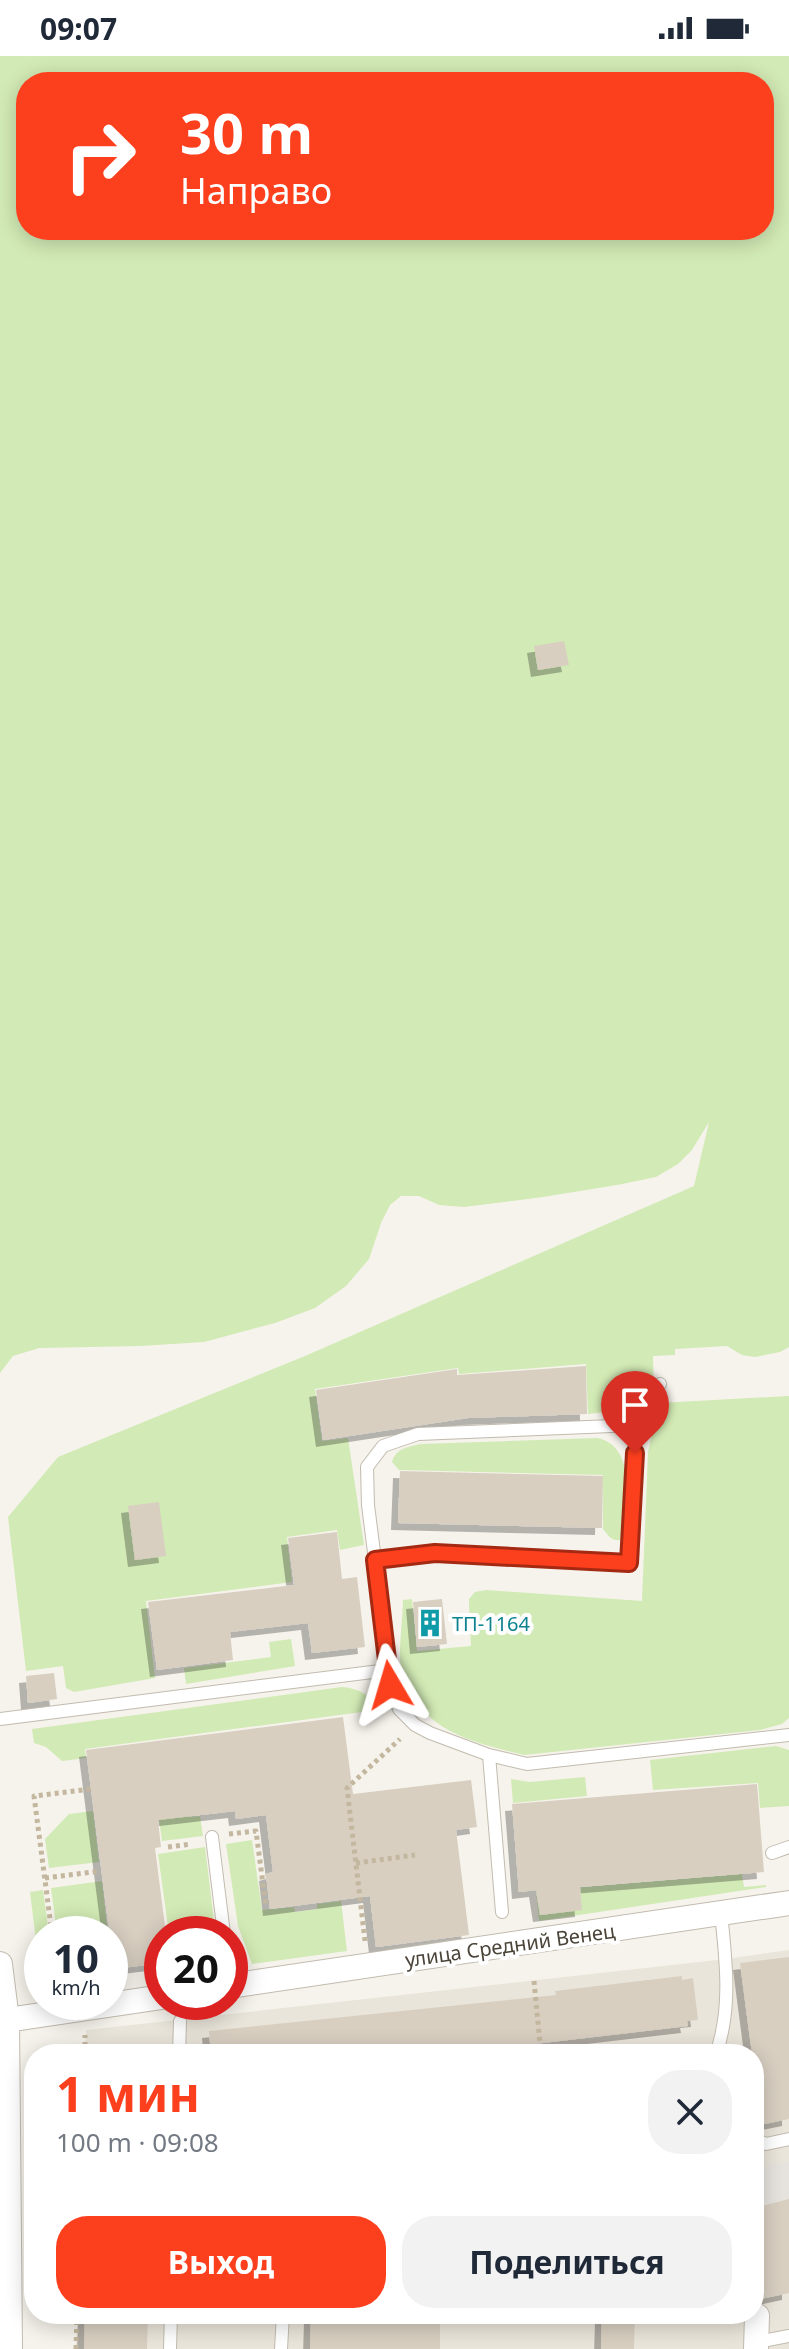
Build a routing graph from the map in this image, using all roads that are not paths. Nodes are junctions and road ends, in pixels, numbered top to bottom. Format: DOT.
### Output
graph roads {
  1 [pos="660,1384"];
  2 [pos="636,1425"];
  3 [pos="375,1560"];
  4 [pos="388,1670"];
  5 [pos="0,1719"];
  6 [pos="789,1735"];
  7 [pos="489,1755"];
  8 [pos="212,1837"];
  9 [pos="789,1847"];
  10 [pos="772,1853"];
  11 [pos="789,1903"];
  12 [pos="502,1912"];
  13 [pos="721,1913"];
  14 [pos="222,1916"];
  15 [pos="0,1964"];
  16 [pos="248,1980"];
  17 [pos="144,2000"];
  18 [pos="7,2020"];
  19 [pos="180,2021"];
  20 [pos="179,2044"];
  21 [pos="719,2044"];
  22 [pos="789,2139"];
  23 [pos="764,2143"];
  24 [pos="171,2324"];
  25 [pos="282,2324"];
  26 [pos="757,2324"];
  27 [pos="789,2336"];
  28 [pos="756,2345"];
  29 [pos="10,2349"];
  30 [pos="170,2349"];
  31 [pos="281,2349"];
  1 -- 2 [label="lane"];
  2 -- 3 [label="lane"];
  2 -- 3 [label="lane"];
  3 -- 4 [label="lane"];
  4 -- 5 [label="lane"];
  4 -- 7 [label="lane"];
  6 -- 7 [label="lane"];
  7 -- 12 [label="lane"];
  8 -- 14 [label="lane"];
  9 -- 10 [label="lane"];
  11 -- 13 [label="street, улица Средний Венец"];
  13 -- 16 [label="street, улица Средний Венец"];
  13 -- 21 [label="lane"];
  15 -- 18 [label="street"];
  17 -- 18 [label="street"];
  18 -- 29 [label="street"];
  19 -- 20 [label="lane"];
  22 -- 23 [label="lane"];
  24 -- 30 [label="lane"];
  25 -- 31 [label="lane"];
  26 -- 28 [label="street"];
  27 -- 28 [label="lane"];
}
